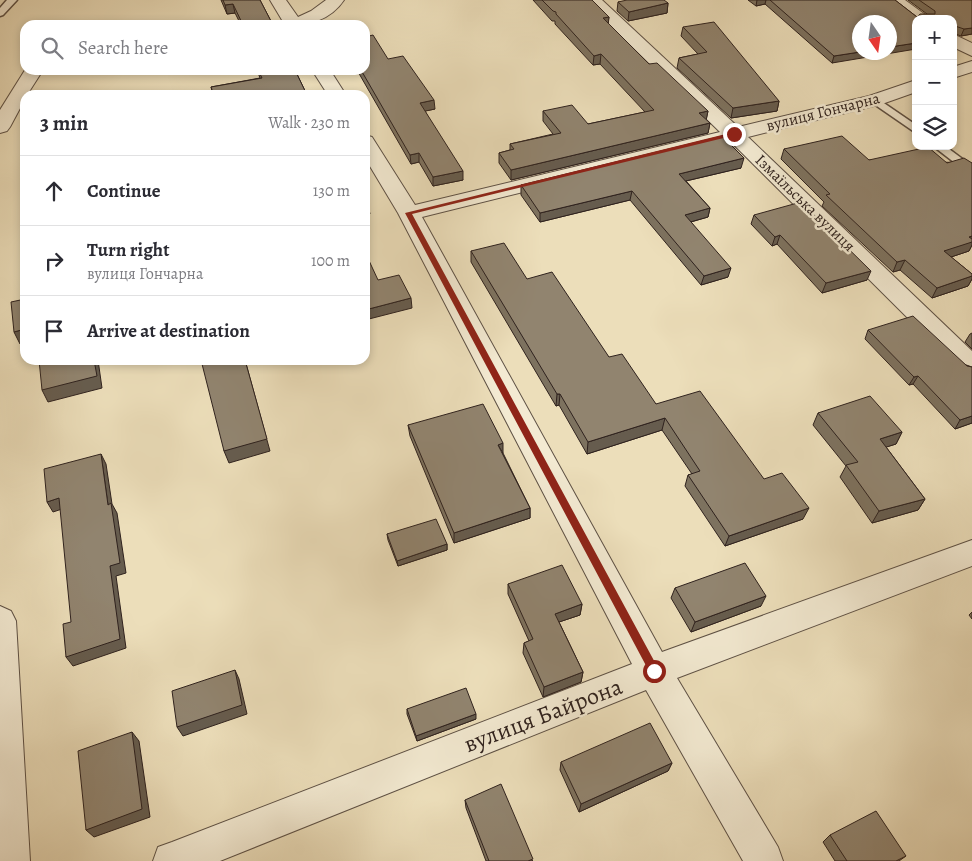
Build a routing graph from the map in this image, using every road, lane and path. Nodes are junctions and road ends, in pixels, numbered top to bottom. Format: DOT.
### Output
graph roads {
  1 [pos="12,0"];
  2 [pos="278,0"];
  3 [pos="336,0"];
  4 [pos="894,0"];
  5 [pos="604,4"];
  6 [pos="0,13"];
  7 [pos="916,15"];
  8 [pos="291,20"];
  9 [pos="306,20"];
  10 [pos="957,42"];
  11 [pos="972,51"];
  12 [pos="972,66"];
  13 [pos="957,72"];
  14 [pos="31,75"];
  15 [pos="324,75"];
  16 [pos="912,87"];
  17 [pos="21,90"];
  18 [pos="333,90"];
  19 [pos="20,92"];
  20 [pos="875,100"];
  21 [pos="0,127"];
  22 [pos="912,127"];
  23 [pos="734,134"];
  24 [pos="370,150"];
  25 [pos="943,150"];
  26 [pos="972,171"];
  27 [pos="409,213"];
  28 [pos="972,366"];
  29 [pos="972,553"];
  30 [pos="0,621"];
  31 [pos="654,671"];
  32 [pos="11,861"];
  33 [pos="172,861"];
  34 [pos="764,861"];
  1 -- 6 [label="lane"];
  2 -- 8 [label="street"];
  3 -- 9 [label="street"];
  4 -- 7 [label="street"];
  5 -- 23 [label="street, Ізмаїльська вулиця"];
  10 -- 11 [label="street"];
  12 -- 13 [label="street"];
  14 -- 17 [label="street"];
  15 -- 18 [label="street"];
  16 -- 20 [label="street, вулиця Гончарна"];
  19 -- 21 [label="street"];
  20 -- 22 [label="lane"];
  20 -- 23 [label="street, вулиця Гончарна"];
  23 -- 27 [label="street, вулиця Гончарна"];
  23 -- 28 [label="street, Ізмаїльська вулиця"];
  24 -- 27 [label="street"];
  25 -- 26 [label="lane"];
  27 -- 31 [label="street"];
  29 -- 31 [label="street, вулиця Байрона"];
  30 -- 32 [label="street"];
  31 -- 33 [label="street, вулиця Байрона"];
  31 -- 34 [label="street"];
}
